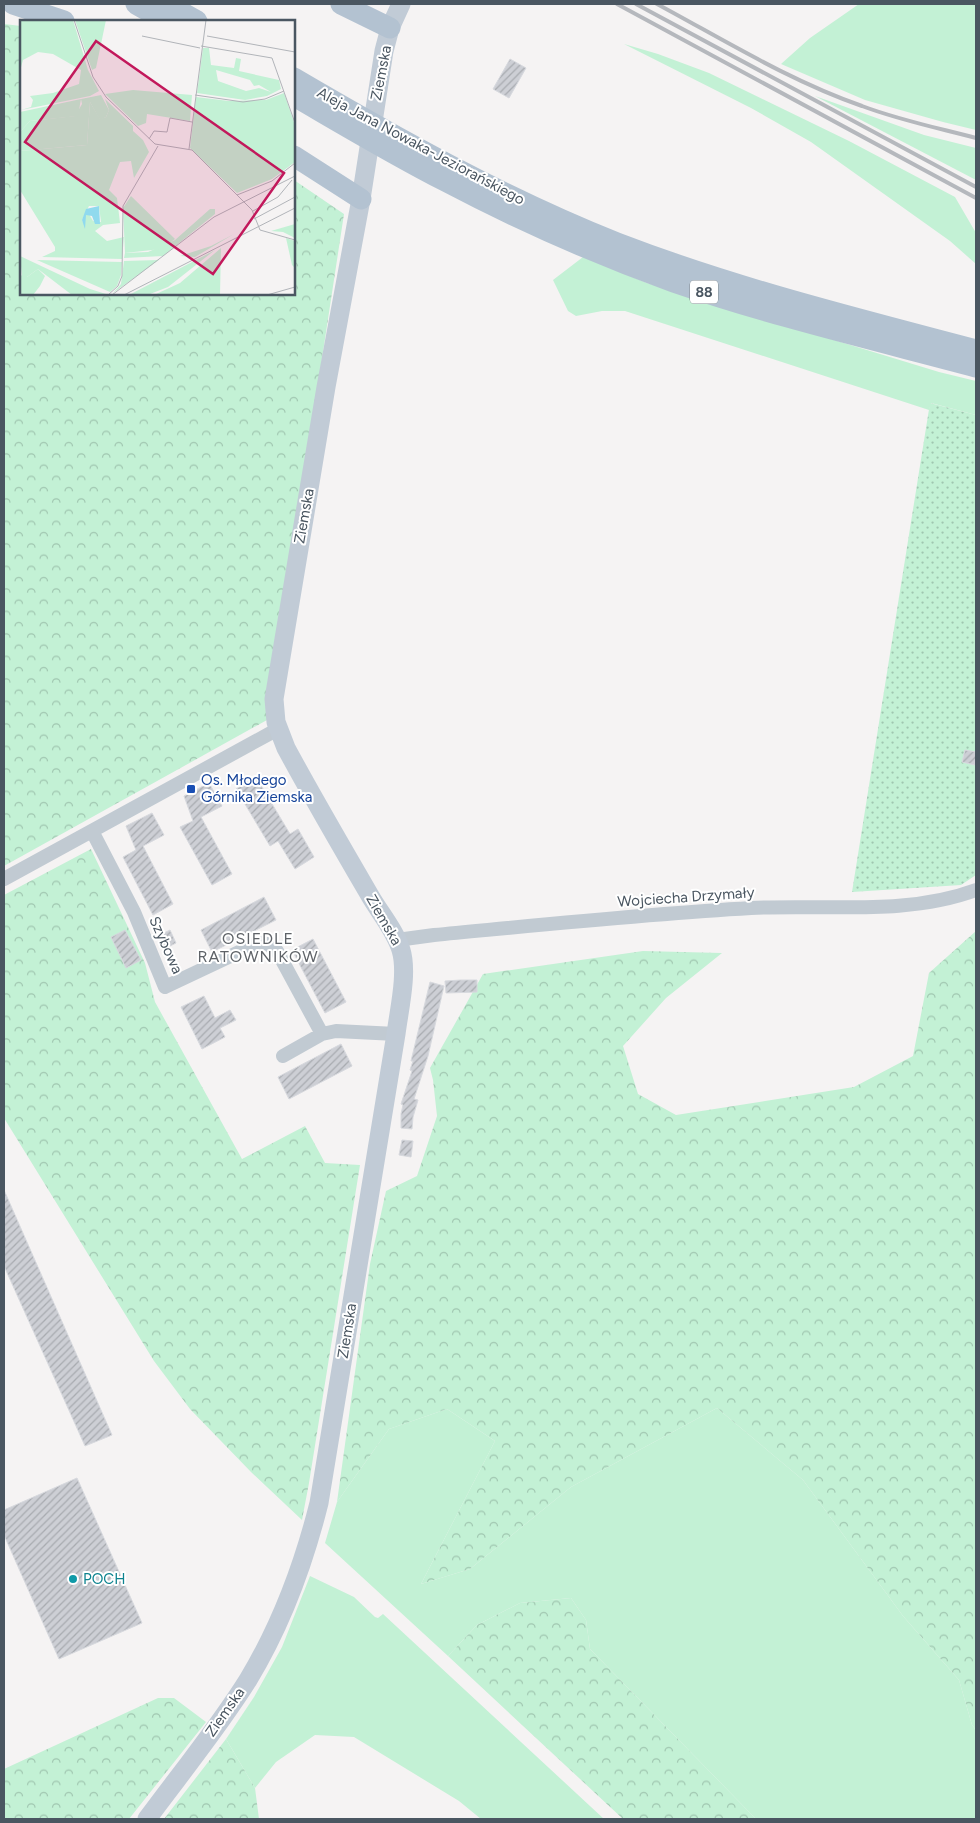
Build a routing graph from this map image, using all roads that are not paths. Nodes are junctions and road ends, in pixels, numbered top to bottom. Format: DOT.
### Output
graph roads {
  1 [pos="13,4"];
  2 [pos="136,4"];
  3 [pos="167,4"];
  4 [pos="341,4"];
  5 [pos="401,4"];
  6 [pos="61,20"];
  7 [pos="164,20"];
  8 [pos="195,20"];
  9 [pos="390,28"];
  10 [pos="295,79"];
  11 [pos="295,96"];
  12 [pos="372,132"];
  13 [pos="295,157"];
  14 [pos="361,199"];
  15 [pos="976,350"];
  16 [pos="976,367"];
  17 [pos="278,729"];
  18 [pos="92,831"];
  19 [pos="4,879"];
  20 [pos="976,890"];
  21 [pos="397,940"];
  22 [pos="322,1034"];
  23 [pos="396,1034"];
  24 [pos="283,1056"];
  25 [pos="147,1819"];
  1 -- 6 [label="main road"];
  2 -- 7 [label="main road"];
  3 -- 8 [label="main road"];
  4 -- 9 [label="main road"];
  5 -- 9 [label="street, Ziemska"];
  9 -- 14 [label="street, Ziemska"];
  10 -- 12 [label="main road, Aleja Jana Nowaka-Jeziorańskiego / 88"];
  11 -- 12 [label="main road, Aleja Jana Nowaka-Jeziorańskiego / 88"];
  12 -- 15 [label="main road, Aleja Jana Nowaka-Jeziorańskiego / 88"];
  12 -- 16 [label="main road, Aleja Jana Nowaka-Jeziorańskiego / 88"];
  13 -- 14 [label="main road"];
  14 -- 17 [label="street, Ziemska"];
  17 -- 18 [label="street"];
  17 -- 21 [label="street, Ziemska"];
  18 -- 19 [label="street"];
  18 -- 22 [label="street, Szybowa"];
  20 -- 21 [label="street, Wojciecha Drzymały"];
  21 -- 23 [label="street, Ziemska"];
  22 -- 23 [label="street"];
  22 -- 24 [label="street"];
  23 -- 25 [label="street, Ziemska"];
}
